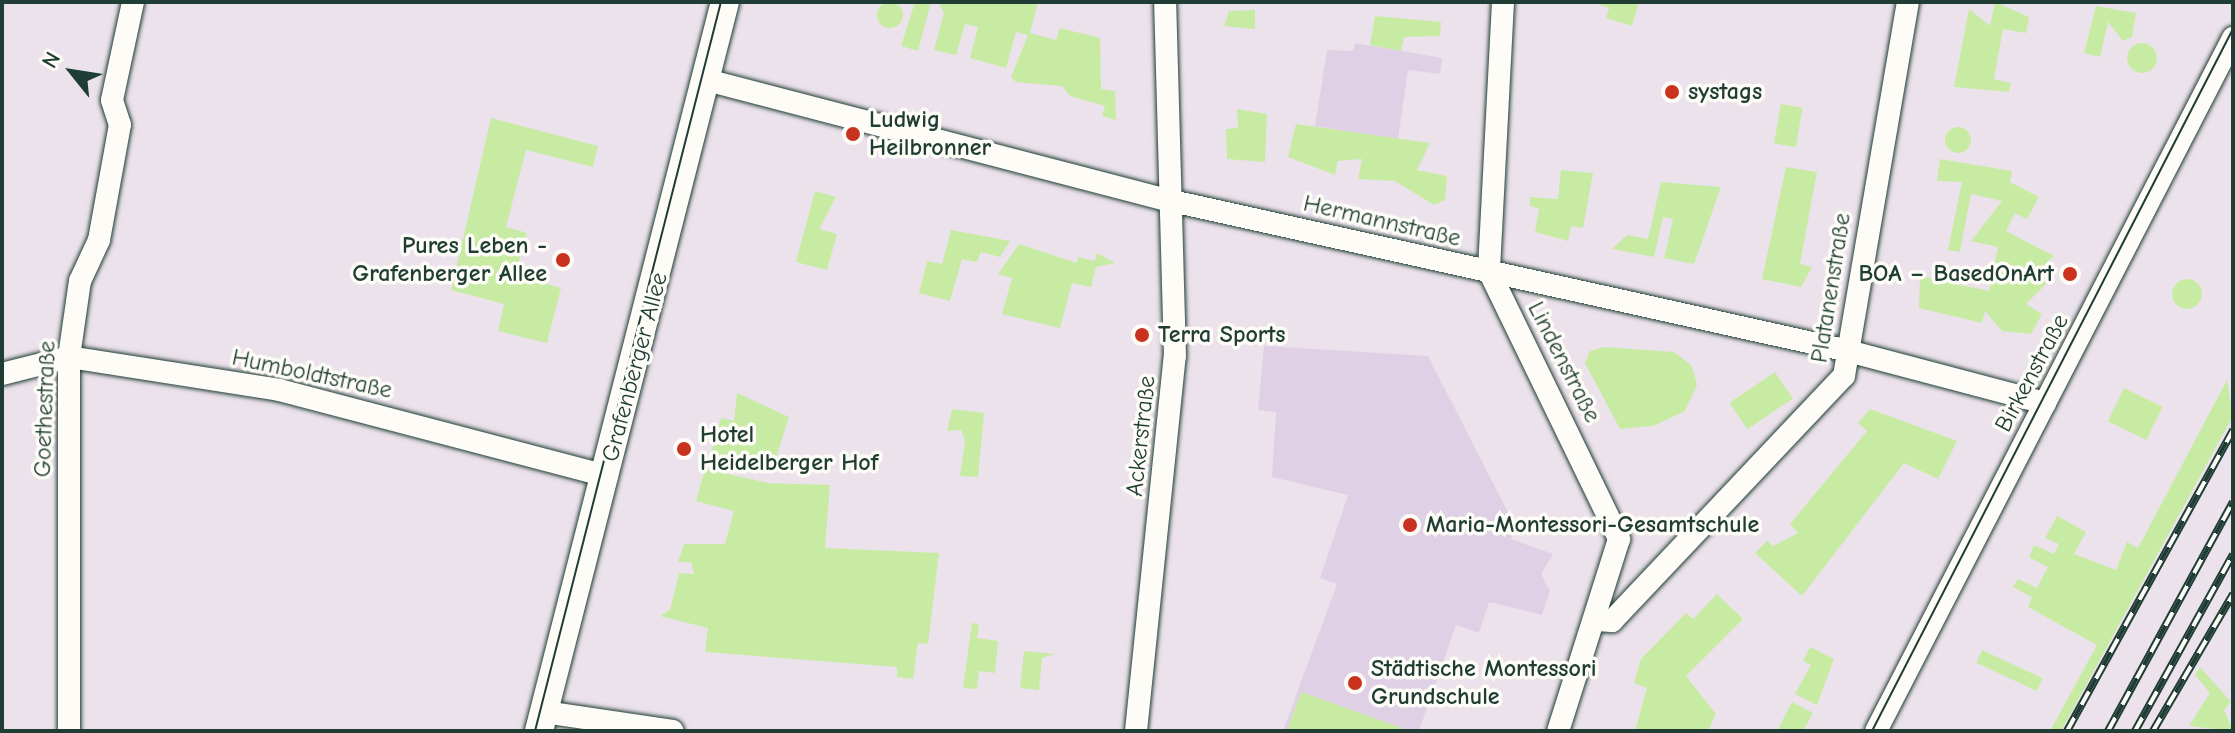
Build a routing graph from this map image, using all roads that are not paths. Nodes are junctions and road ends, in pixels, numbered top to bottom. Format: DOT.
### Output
graph roads {
  1 [pos="133,2"];
  2 [pos="725,2"];
  3 [pos="1165,2"];
  4 [pos="1503,2"];
  5 [pos="1908,2"];
  6 [pos="2233,38"];
  7 [pos="710,81"];
  8 [pos="1172,201"];
  9 [pos="1489,271"];
  10 [pos="1844,350"];
  11 [pos="69,357"];
  12 [pos="2,374"];
  13 [pos="2045,403"];
  14 [pos="607,476"];
  15 [pos="1596,620"];
  16 [pos="542,721"];
  17 [pos="69,731"];
  18 [pos="673,731"];
  19 [pos="1136,731"];
  20 [pos="1558,731"];
  21 [pos="1876,731"];
  1 -- 11 [label="street, Goethestraße"];
  2 -- 7 [label="main road, Grafenberger Allee"];
  3 -- 8 [label="street, Ackerstraße"];
  4 -- 9 [label="street, Lindenstraße"];
  5 -- 10 [label="street, Platanenstraße"];
  6 -- 13 [label="street, Birkenstraße"];
  7 -- 8 [label="street, Hermannstraße"];
  7 -- 14 [label="main road, Grafenberger Allee"];
  8 -- 9 [label="street, Hermannstraße"];
  8 -- 19 [label="street, Ackerstraße"];
  9 -- 10 [label="street, Hermannstraße"];
  9 -- 15 [label="street, Lindenstraße"];
  10 -- 13 [label="street, Hermannstraße"];
  10 -- 15 [label="street, Platanenstraße"];
  11 -- 12 [label="street, Humboldtstraße"];
  11 -- 14 [label="street, Humboldtstraße"];
  11 -- 17 [label="street, Goethestraße"];
  13 -- 21 [label="street, Birkenstraße"];
  14 -- 16 [label="main road, Grafenberger Allee"];
  15 -- 20 [label="street, Lindenstraße"];
  16 -- 18 [label="street"];
}
